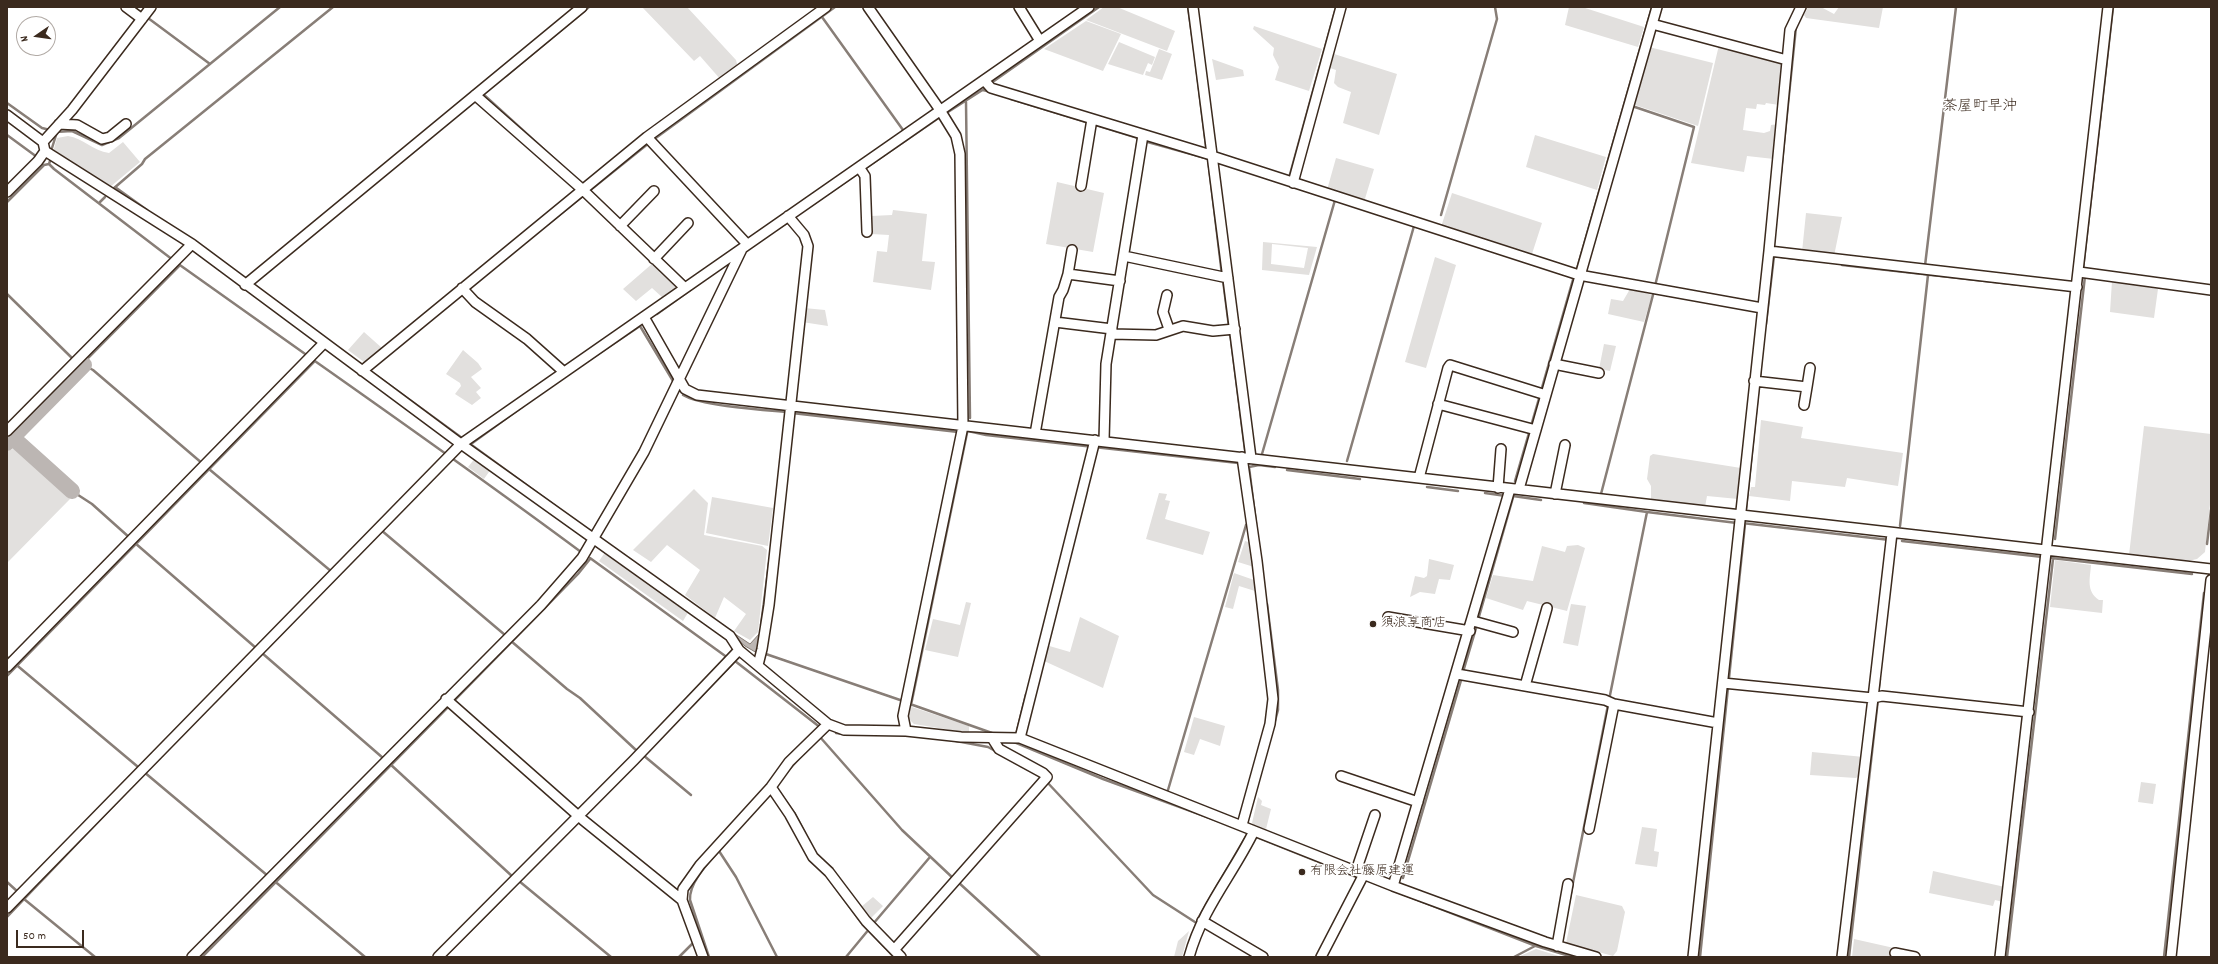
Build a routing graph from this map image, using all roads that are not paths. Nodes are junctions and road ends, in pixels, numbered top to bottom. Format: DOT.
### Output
graph roads {
  1 [pos="126,7"];
  2 [pos="151,7"];
  3 [pos="582,7"];
  4 [pos="826,7"];
  5 [pos="868,7"];
  6 [pos="1019,7"];
  7 [pos="1089,7"];
  8 [pos="1193,7"];
  9 [pos="1341,7"];
  10 [pos="1657,7"];
  11 [pos="1801,7"];
  12 [pos="2108,7"];
  13 [pos="140,17"];
  14 [pos="1652,24"];
  15 [pos="1040,41"];
  16 [pos="1787,60"];
  17 [pos="984,80"];
  18 [pos="478,97"];
  19 [pos="940,110"];
  20 [pos="7,115"];
  21 [pos="1092,119"];
  22 [pos="126,124"];
  23 [pos="55,129"];
  24 [pos="1143,138"];
  25 [pos="649,140"];
  26 [pos="42,153"];
  27 [pos="1212,156"];
  28 [pos="859,167"];
  29 [pos="1290,182"];
  30 [pos="1081,186"];
  31 [pos="586,190"];
  32 [pos="654,191"];
  33 [pos="7,192"];
  34 [pos="788,216"];
  35 [pos="688,224"];
  36 [pos="620,226"];
  37 [pos="867,232"];
  38 [pos="192,244"];
  39 [pos="745,246"];
  40 [pos="1072,250"];
  41 [pos="1769,251"];
  42 [pos="1124,256"];
  43 [pos="654,259"];
  44 [pos="2079,272"];
  45 [pos="1068,274"];
  46 [pos="1577,274"];
  47 [pos="1225,278"];
  48 [pos="1117,281"];
  49 [pos="247,283"];
  50 [pos="2077,287"];
  51 [pos="462,288"];
  52 [pos="684,288"];
  53 [pos="2211,290"];
  54 [pos="1166,295"];
  55 [pos="1762,308"];
  56 [pos="644,317"];
  57 [pos="1054,322"];
  58 [pos="1169,329"];
  59 [pos="1231,329"];
  60 [pos="1109,330"];
  61 [pos="324,343"];
  62 [pos="1554,364"];
  63 [pos="364,368"];
  64 [pos="1810,368"];
  65 [pos="564,372"];
  66 [pos="1599,373"];
  67 [pos="679,380"];
  68 [pos="1754,381"];
  69 [pos="1806,387"];
  70 [pos="1546,395"];
  71 [pos="1438,404"];
  72 [pos="1804,405"];
  73 [pos="790,410"];
  74 [pos="963,426"];
  75 [pos="1536,430"];
  76 [pos="7,431"];
  77 [pos="1034,434"];
  78 [pos="464,441"];
  79 [pos="1096,444"];
  80 [pos="1565,445"];
  81 [pos="1501,450"];
  82 [pos="1247,458"];
  83 [pos="1419,478"];
  84 [pos="1498,488"];
  85 [pos="1512,492"];
  86 [pos="1554,494"];
  87 [pos="1740,521"];
  88 [pos="1891,538"];
  89 [pos="593,539"];
  90 [pos="2047,555"];
  91 [pos="2211,569"];
  92 [pos="2211,580"];
  93 [pos="1547,608"];
  94 [pos="1388,617"];
  95 [pos="1472,621"];
  96 [pos="1470,631"];
  97 [pos="1513,632"];
  98 [pos="733,656"];
  99 [pos="10,664"];
  100 [pos="758,665"];
  101 [pos="1461,675"];
  102 [pos="1727,683"];
  103 [pos="1525,686"];
  104 [pos="1876,697"];
  105 [pos="446,699"];
  106 [pos="1610,702"];
  107 [pos="2029,712"];
  108 [pos="1718,722"];
  109 [pos="824,728"];
  110 [pos="906,731"];
  111 [pos="992,738"];
  112 [pos="1020,738"];
  113 [pos="1341,776"];
  114 [pos="771,787"];
  115 [pos="1418,802"];
  116 [pos="1375,815"];
  117 [pos="580,818"];
  118 [pos="1588,829"];
  119 [pos="1249,830"];
  120 [pos="1360,872"];
  121 [pos="1568,884"];
  122 [pos="1393,886"];
  123 [pos="682,900"];
  124 [pos="7,908"];
  125 [pos="1202,921"];
  126 [pos="1557,946"];
  127 [pos="894,950"];
  128 [pos="1895,953"];
  129 [pos="192,957"];
  130 [pos="438,957"];
  131 [pos="703,957"];
  132 [pos="901,957"];
  133 [pos="1189,957"];
  134 [pos="1263,957"];
  135 [pos="1321,957"];
  136 [pos="1596,957"];
  137 [pos="1693,957"];
  138 [pos="1842,957"];
  139 [pos="1915,957"];
  140 [pos="2000,957"];
  141 [pos="2171,957"];
  1 -- 13 [label="street"];
  2 -- 13 [label="street"];
  3 -- 18 [label="street"];
  4 -- 25 [label="street"];
  5 -- 19 [label="street"];
  6 -- 15 [label="street"];
  7 -- 15 [label="street"];
  8 -- 27 [label="street"];
  9 -- 29 [label="street"];
  10 -- 14 [label="street"];
  11 -- 16 [label="street"];
  12 -- 44 [label="street"];
  13 -- 23 [label="street"];
  14 -- 16 [label="street"];
  14 -- 46 [label="street"];
  15 -- 17 [label="street"];
  16 -- 41 [label="street"];
  17 -- 19 [label="street"];
  17 -- 21 [label="street"];
  18 -- 31 [label="street"];
  18 -- 49 [label="street"];
  19 -- 28 [label="street"];
  19 -- 74 [label="street"];
  20 -- 26 [label="street"];
  21 -- 24 [label="street"];
  21 -- 30 [label="street"];
  22 -- 23 [label="street"];
  23 -- 26 [label="street"];
  24 -- 27 [label="street"];
  24 -- 42 [label="street"];
  25 -- 31 [label="street"];
  25 -- 39 [label="street"];
  26 -- 33 [label="street"];
  26 -- 38 [label="street"];
  27 -- 29 [label="street"];
  27 -- 47 [label="street"];
  28 -- 34 [label="street"];
  28 -- 37 [label="street"];
  29 -- 46 [label="street"];
  31 -- 36 [label="street"];
  31 -- 51 [label="street"];
  32 -- 36 [label="street"];
  34 -- 39 [label="street"];
  34 -- 73 [label="street"];
  35 -- 43 [label="street"];
  36 -- 43 [label="street"];
  38 -- 49 [label="street"];
  38 -- 76 [label="street"];
  39 -- 52 [label="street"];
  39 -- 67 [label="street"];
  40 -- 45 [label="street"];
  41 -- 50 [label="street"];
  41 -- 55 [label="street"];
  42 -- 47 [label="street"];
  42 -- 48 [label="street"];
  43 -- 52 [label="street"];
  44 -- 50 [label="street"];
  44 -- 53 [label="street"];
  45 -- 48 [label="street"];
  45 -- 57 [label="street"];
  46 -- 55 [label="street"];
  46 -- 62 [label="street"];
  47 -- 59 [label="street"];
  48 -- 60 [label="street"];
  49 -- 61 [label="street"];
  50 -- 90 [label="street"];
  51 -- 63 [label="street"];
  51 -- 65 [label="street"];
  52 -- 56 [label="street"];
  54 -- 58 [label="street"];
  55 -- 68 [label="street"];
  56 -- 65 [label="street"];
  56 -- 67 [label="street"];
  57 -- 60 [label="street"];
  57 -- 77 [label="street"];
  58 -- 59 [label="street"];
  58 -- 60 [label="street"];
  59 -- 82 [label="street"];
  60 -- 79 [label="street"];
  61 -- 63 [label="street"];
  61 -- 99 [label="street"];
  62 -- 66 [label="street"];
  62 -- 70 [label="street"];
  63 -- 78 [label="street"];
  64 -- 69 [label="street"];
  65 -- 78 [label="street"];
  67 -- 73 [label="street"];
  67 -- 89 [label="street"];
  68 -- 69 [label="street"];
  68 -- 87 [label="street"];
  69 -- 72 [label="street"];
  70 -- 71 [label="street"];
  70 -- 75 [label="street"];
  71 -- 75 [label="street"];
  71 -- 83 [label="street"];
  73 -- 74 [label="street"];
  73 -- 100 [label="street"];
  74 -- 77 [label="street"];
  74 -- 110 [label="street"];
  75 -- 85 [label="street"];
  77 -- 79 [label="street"];
  78 -- 89 [label="street"];
  78 -- 124 [label="street"];
  79 -- 82 [label="street"];
  79 -- 112 [label="street"];
  80 -- 86 [label="street"];
  81 -- 84 [label="street"];
  82 -- 83 [label="street"];
  82 -- 119 [label="street"];
  83 -- 84 [label="street"];
  84 -- 85 [label="street"];
  85 -- 86 [label="street"];
  85 -- 95 [label="street"];
  86 -- 87 [label="street"];
  87 -- 88 [label="street"];
  87 -- 102 [label="street"];
  88 -- 90 [label="street"];
  88 -- 104 [label="street"];
  89 -- 98 [label="street"];
  89 -- 105 [label="street"];
  90 -- 91 [label="street"];
  90 -- 107 [label="street"];
  92 -- 141 [label="street"];
  93 -- 103 [label="street"];
  94 -- 96 [label="street"];
  95 -- 96 [label="street"];
  95 -- 97 [label="street"];
  96 -- 101 [label="street"];
  98 -- 100 [label="street"];
  98 -- 117 [label="street"];
  100 -- 109 [label="street"];
  101 -- 103 [label="street"];
  101 -- 115 [label="street"];
  102 -- 104 [label="street"];
  102 -- 108 [label="street"];
  103 -- 106 [label="street"];
  104 -- 107 [label="street"];
  104 -- 138 [label="street"];
  105 -- 117 [label="street"];
  105 -- 129 [label="street"];
  106 -- 108 [label="street"];
  106 -- 118 [label="street"];
  107 -- 140 [label="street"];
  108 -- 137 [label="street"];
  109 -- 110 [label="street"];
  109 -- 114 [label="street"];
  110 -- 111 [label="street"];
  111 -- 112 [label="street"];
  111 -- 127 [label="street"];
  112 -- 119 [label="street"];
  113 -- 115 [label="street"];
  114 -- 123 [label="street"];
  114 -- 127 [label="street"];
  115 -- 122 [label="street"];
  116 -- 120 [label="street"];
  117 -- 123 [label="street"];
  117 -- 130 [label="street"];
  119 -- 120 [label="street"];
  119 -- 125 [label="street"];
  120 -- 122 [label="street"];
  120 -- 135 [label="street"];
  121 -- 126 [label="street"];
  122 -- 126 [label="street"];
  123 -- 131 [label="street"];
  125 -- 133 [label="street"];
  125 -- 134 [label="street"];
  126 -- 136 [label="street"];
  127 -- 132 [label="street"];
  128 -- 139 [label="street"];
}
